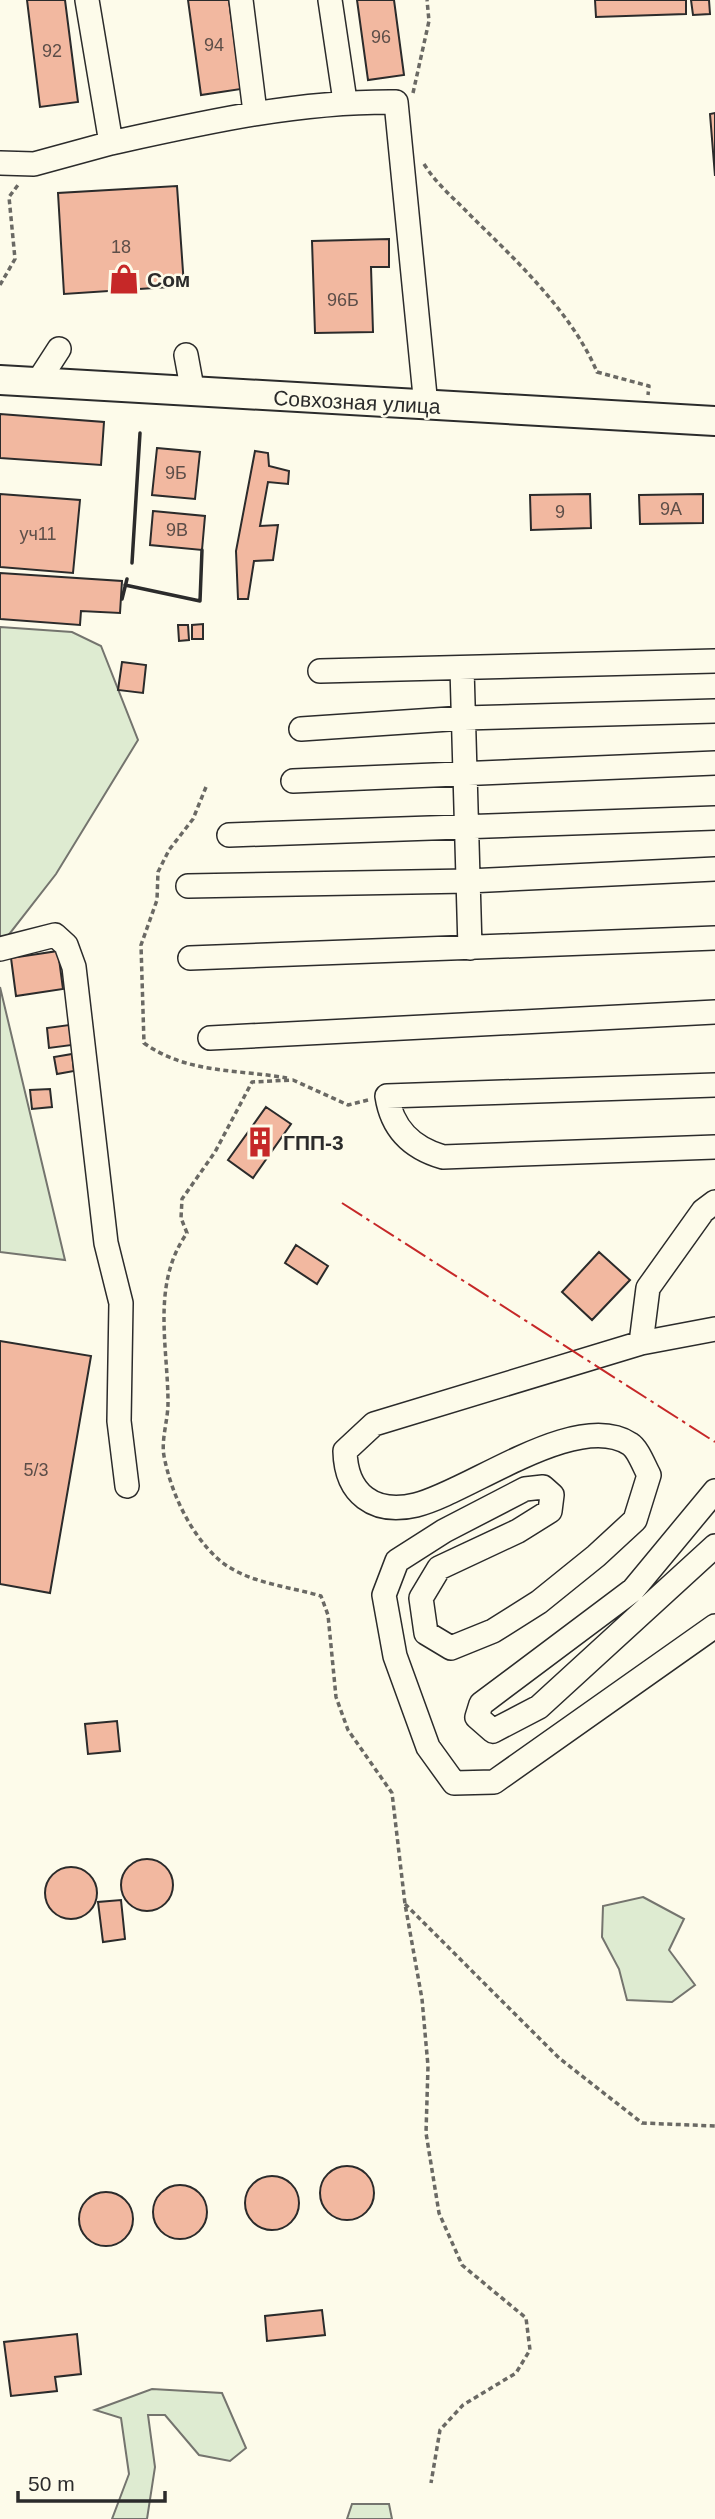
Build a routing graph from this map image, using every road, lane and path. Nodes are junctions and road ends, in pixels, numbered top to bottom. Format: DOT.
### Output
graph roads {
  1 [pos="88,0"];
  2 [pos="241,0"];
  3 [pos="330,0"];
  4 [pos="426,0"];
  5 [pos="409,100"];
  6 [pos="345,101"];
  7 [pos="254,112"];
  8 [pos="111,143"];
  9 [pos="423,162"];
  10 [pos="0,163"];
  11 [pos="34,164"];
  12 [pos="0,285"];
  13 [pos="59,349"];
  14 [pos="186,355"];
  15 [pos="0,380"];
  16 [pos="37,383"];
  17 [pos="193,393"];
  18 [pos="426,406"];
  19 [pos="647,418"];
  20 [pos="715,421"];
  21 [pos="715,661"];
  22 [pos="462,668"];
  23 [pos="320,671"];
  24 [pos="715,710"];
  25 [pos="464,718"];
  26 [pos="301,729"];
  27 [pos="715,763"];
  28 [pos="464,776"];
  29 [pos="293,782"];
  30 [pos="715,818"];
  31 [pos="468,825"];
  32 [pos="229,835"];
  33 [pos="715,869"];
  34 [pos="468,881"];
  35 [pos="188,886"];
  36 [pos="715,938"];
  37 [pos="470,948"];
  38 [pos="0,949"];
  39 [pos="191,958"];
  40 [pos="715,1012"];
  41 [pos="210,1038"];
  42 [pos="715,1086"];
  43 [pos="387,1096"];
  44 [pos="715,1147"];
  45 [pos="711,1208"];
  46 [pos="715,1329"];
  47 [pos="641,1343"];
  48 [pos="127,1486"];
  49 [pos="715,1491"];
  50 [pos="715,1546"];
  51 [pos="715,1626"];
  52 [pos="405,1904"];
  53 [pos="715,2126"];
  54 [pos="431,2483"];
  1 -- 8 [label="street"];
  2 -- 7 [label="street"];
  3 -- 6 [label="street"];
  4 -- 5 [label="path"];
  5 -- 6 [label="street"];
  5 -- 18 [label="street"];
  6 -- 7 [label="street"];
  7 -- 8 [label="street"];
  8 -- 11 [label="street"];
  9 -- 19 [label="path"];
  10 -- 11 [label="street"];
  11 -- 12 [label="path"];
  13 -- 16 [label="street"];
  14 -- 17 [label="street"];
  15 -- 16 [label="main road, Совхозная улица"];
  16 -- 17 [label="main road, Совхозная улица"];
  17 -- 18 [label="main road, Совхозная улица"];
  18 -- 19 [label="main road, Совхозная улица"];
  19 -- 20 [label="main road, Совхозная улица"];
  21 -- 22 [label="street"];
  22 -- 23 [label="street"];
  22 -- 25 [label="street"];
  24 -- 25 [label="street"];
  25 -- 26 [label="street"];
  25 -- 28 [label="street"];
  27 -- 28 [label="street"];
  28 -- 29 [label="street"];
  28 -- 31 [label="street"];
  30 -- 31 [label="street"];
  31 -- 32 [label="street"];
  31 -- 34 [label="street"];
  33 -- 34 [label="street"];
  34 -- 35 [label="street"];
  34 -- 37 [label="street"];
  36 -- 37 [label="street"];
  37 -- 39 [label="street"];
  38 -- 48 [label="street"];
  40 -- 41 [label="street"];
  42 -- 43 [label="street"];
  43 -- 44 [label="street"];
  43 -- 52 [label="path"];
  45 -- 47 [label="street"];
  46 -- 47 [label="street"];
  47 -- 51 [label="street"];
  49 -- 50 [label="street"];
  52 -- 53 [label="path"];
  52 -- 54 [label="path"];
}
